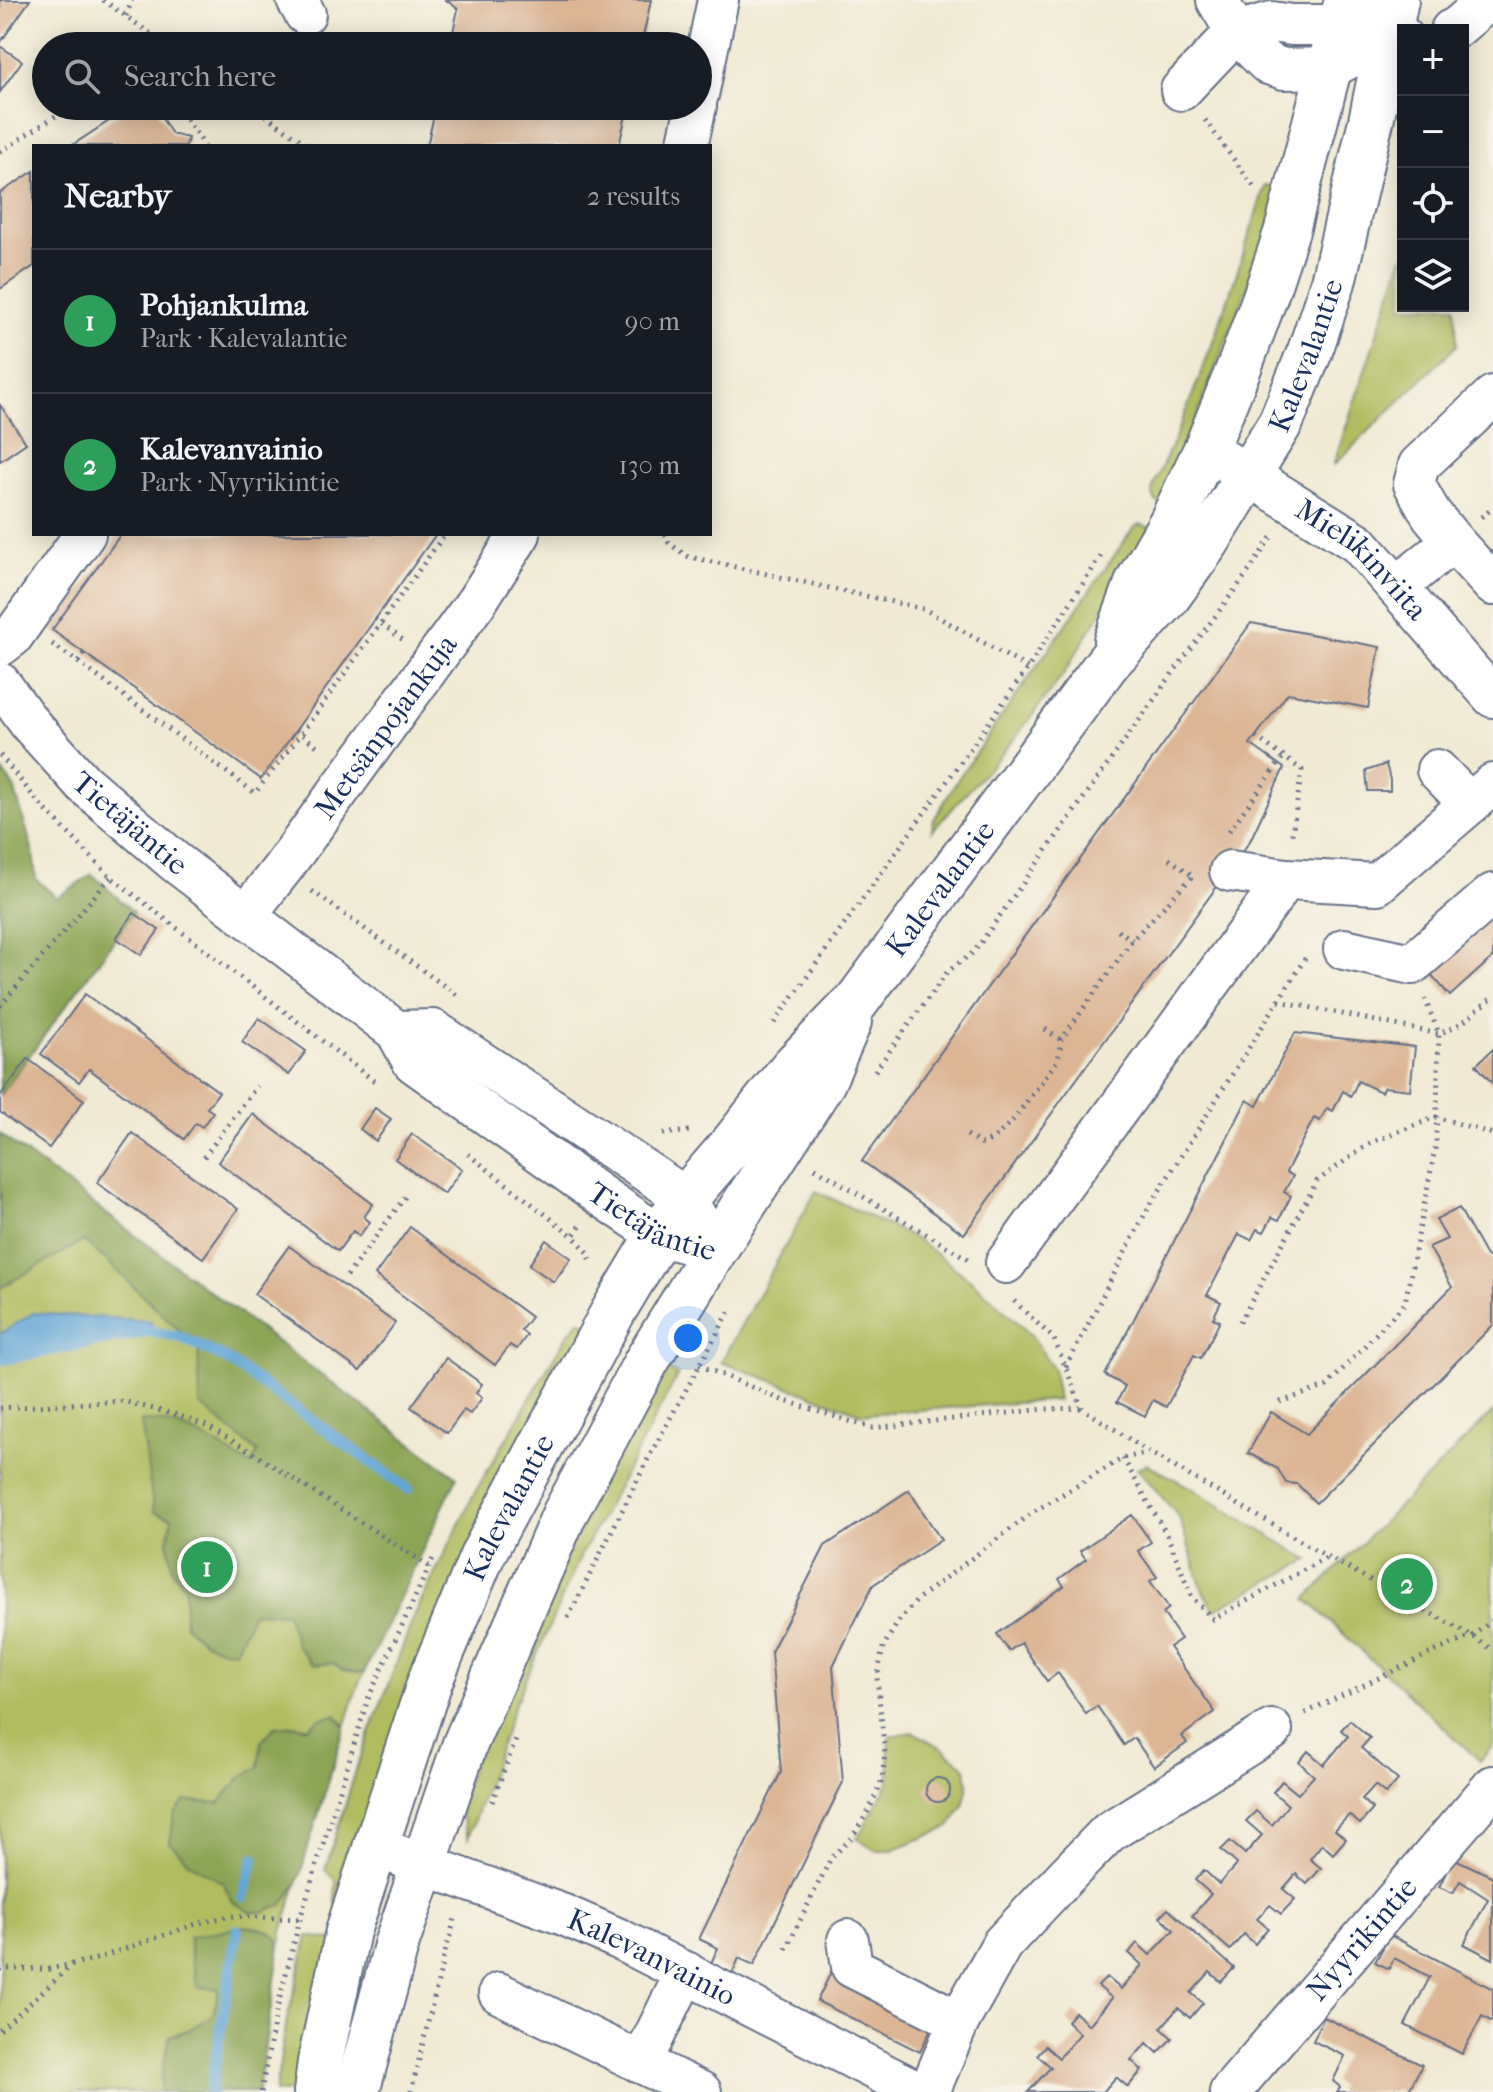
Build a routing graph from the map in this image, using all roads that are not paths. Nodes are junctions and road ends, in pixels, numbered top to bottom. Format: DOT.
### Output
graph roads {
  1 [pos="718,0"];
  2 [pos="1343,13"];
  3 [pos="1227,16"];
  4 [pos="1393,19"];
  5 [pos="711,32"];
  6 [pos="1330,68"];
  7 [pos="1181,90"];
  8 [pos="693,120"];
  9 [pos="687,144"];
  10 [pos="1493,396"];
  11 [pos="1206,449"];
  12 [pos="1248,475"];
  13 [pos="84,536"];
  14 [pos="519,536"];
  15 [pos="1453,541"];
  16 [pos="1493,585"];
  17 [pos="1397,587"];
  18 [pos="0,646"];
  19 [pos="1108,662"];
  20 [pos="0,683"];
  21 [pos="1493,697"];
  22 [pos="1437,770"];
  23 [pos="1482,794"];
  24 [pos="1211,863"];
  25 [pos="1286,879"];
  26 [pos="1493,894"];
  27 [pos="245,916"];
  28 [pos="1327,949"];
  29 [pos="857,1001"];
  30 [pos="396,1031"];
  31 [pos="686,1198"];
  32 [pos="659,1235"];
  33 [pos="714,1251"];
  34 [pos="997,1274"];
  35 [pos="1272,1730"];
  36 [pos="1493,1786"];
  37 [pos="375,1847"];
  38 [pos="423,1863"];
  39 [pos="848,1940"];
  40 [pos="686,1972"];
  41 [pos="499,1993"];
  42 [pos="959,2021"];
  43 [pos="641,2063"];
  44 [pos="316,2092"];
  45 [pos="357,2092"];
  46 [pos="701,2092"];
  47 [pos="919,2092"];
  48 [pos="929,2092"];
  49 [pos="1230,2092"];
  1 -- 5 [label="street"];
  2 -- 3 [label="street"];
  2 -- 4 [label="street"];
  2 -- 6 [label="main road, Kalevalantie"];
  3 -- 6 [label="street"];
  3 -- 7 [label="street"];
  4 -- 6 [label="street"];
  4 -- 12 [label="main road, Kalevalantie"];
  6 -- 11 [label="main road, Kalevalantie"];
  8 -- 9 [label="street"];
  10 -- 15 [label="street"];
  11 -- 12 [label="street, Mielikinviita"];
  11 -- 19 [label="main road, Kalevalantie"];
  12 -- 17 [label="street, Mielikinviita"];
  12 -- 19 [label="main road, Kalevalantie"];
  13 -- 18 [label="street"];
  14 -- 27 [label="street, Metsänpojankuja"];
  15 -- 16 [label="street"];
  15 -- 17 [label="street"];
  17 -- 21 [label="street, Mielikinviita"];
  19 -- 29 [label="main road, Kalevalantie"];
  20 -- 27 [label="street, Tietäjäntie"];
  22 -- 23 [label="street"];
  23 -- 25 [label="street"];
  24 -- 25 [label="street"];
  25 -- 34 [label="street"];
  26 -- 28 [label="street"];
  27 -- 30 [label="street, Tietäjäntie"];
  29 -- 31 [label="main road, Kalevalantie"];
  29 -- 33 [label="main road, Kalevalantie"];
  30 -- 31 [label="street, Tietäjäntie"];
  30 -- 32 [label="street, Tietäjäntie"];
  31 -- 32 [label="main road, Kalevalantie"];
  31 -- 33 [label="street, Tietäjäntie"];
  32 -- 33 [label="street, Tietäjäntie"];
  32 -- 37 [label="main road, Kalevalantie"];
  33 -- 38 [label="main road, Kalevalantie"];
  35 -- 42 [label="street"];
  36 -- 49 [label="street, Nyyrikintie"];
  37 -- 38 [label="street, Kalevanvainio"];
  37 -- 44 [label="main road, Kalevalantie"];
  38 -- 40 [label="street, Kalevanvainio"];
  38 -- 45 [label="main road, Kalevalantie"];
  39 -- 42 [label="street"];
  40 -- 43 [label="street"];
  40 -- 47 [label="street, Kalevanvainio"];
  41 -- 43 [label="street"];
  42 -- 48 [label="street"];
  43 -- 46 [label="street"];
}
